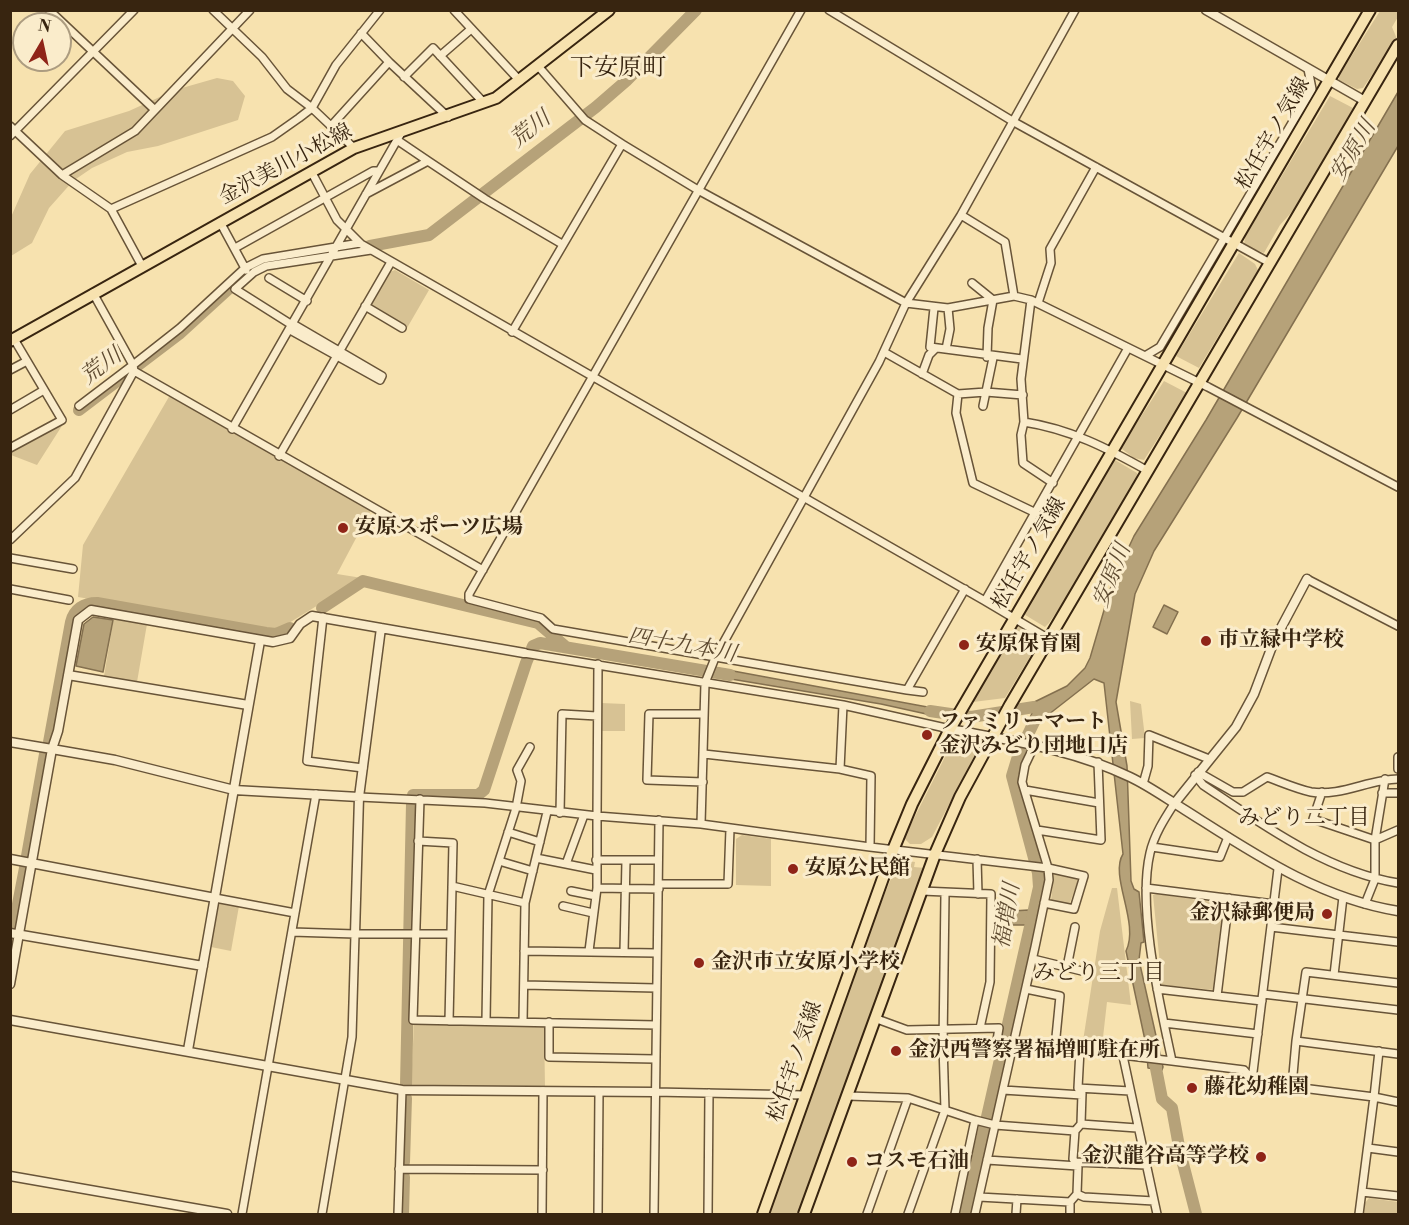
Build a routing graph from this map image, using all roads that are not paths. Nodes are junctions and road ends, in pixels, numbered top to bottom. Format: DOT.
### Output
graph roads {
  1 [pos="49,10"];
  2 [pos="134,10"];
  3 [pos="213,10"];
  4 [pos="250,10"];
  5 [pos="380,10"];
  6 [pos="454,10"];
  7 [pos="609,10"];
  8 [pos="801,10"];
  9 [pos="829,10"];
  10 [pos="1075,10"];
  11 [pos="1206,10"];
  12 [pos="1370,10"];
  13 [pos="233,29"];
  14 [pos="470,30"];
  15 [pos="361,33"];
  16 [pos="1398,45"];
  17 [pos="93,53"];
  18 [pos="440,56"];
  19 [pos="389,62"];
  20 [pos="538,66"];
  21 [pos="1308,69"];
  22 [pos="404,77"];
  23 [pos="520,81"];
  24 [pos="1328,81"];
  25 [pos="1365,101"];
  26 [pos="484,103"];
  27 [pos="312,108"];
  28 [pos="154,110"];
  29 [pos="448,117"];
  30 [pos="1014,122"];
  31 [pos="332,126"];
  32 [pos="12,131"];
  33 [pos="399,136"];
  34 [pos="622,144"];
  35 [pos="354,148"];
  36 [pos="428,161"];
  37 [pos="1096,167"];
  38 [pos="311,171"];
  39 [pos="379,171"];
  40 [pos="63,175"];
  41 [pos="698,190"];
  42 [pos="364,195"];
  43 [pos="325,198"];
  44 [pos="111,209"];
  45 [pos="962,215"];
  46 [pos="220,222"];
  47 [pos="345,229"];
  48 [pos="1229,241"];
  49 [pos="360,243"];
  50 [pos="562,243"];
  51 [pos="235,248"];
  52 [pos="336,248"];
  53 [pos="370,250"];
  54 [pos="332,256"];
  55 [pos="391,262"];
  56 [pos="1270,263"];
  57 [pos="142,266"];
  58 [pos="247,272"];
  59 [pos="269,278"];
  60 [pos="972,283"];
  61 [pos="93,293"];
  62 [pos="1014,296"];
  63 [pos="993,300"];
  64 [pos="307,301"];
  65 [pos="1034,302"];
  66 [pos="906,303"];
  67 [pos="365,306"];
  68 [pos="934,308"];
  69 [pos="948,308"];
  70 [pos="292,326"];
  71 [pos="402,328"];
  72 [pos="512,332"];
  73 [pos="12,340"];
  74 [pos="936,348"];
  75 [pos="1128,348"];
  76 [pos="946,350"];
  77 [pos="884,352"];
  78 [pos="338,353"];
  79 [pos="1145,356"];
  80 [pos="990,357"];
  81 [pos="1022,359"];
  82 [pos="27,361"];
  83 [pos="1161,364"];
  84 [pos="134,368"];
  85 [pos="10,370"];
  86 [pos="922,374"];
  87 [pos="592,378"];
  88 [pos="1204,385"];
  89 [pos="44,390"];
  90 [pos="987,392"];
  91 [pos="958,394"];
  92 [pos="1023,396"];
  93 [pos="79,406"];
  94 [pos="983,406"];
  95 [pos="10,410"];
  96 [pos="1024,422"];
  97 [pos="232,429"];
  98 [pos="1080,436"];
  99 [pos="10,448"];
  100 [pos="1112,451"];
  101 [pos="279,456"];
  102 [pos="1148,471"];
  103 [pos="1053,483"];
  104 [pos="1398,487"];
  105 [pos="805,496"];
  106 [pos="1036,513"];
  107 [pos="10,540"];
  108 [pos="10,558"];
  109 [pos="73,569"];
  110 [pos="483,570"];
  111 [pos="1307,579"];
  112 [pos="965,589"];
  113 [pos="10,590"];
  114 [pos="69,600"];
  115 [pos="985,601"];
  116 [pos="323,617"];
  117 [pos="1015,618"];
  118 [pos="1398,626"];
  119 [pos="381,628"];
  120 [pos="1049,639"];
  121 [pos="260,640"];
  122 [pos="529,654"];
  123 [pos="714,660"];
  124 [pos="598,664"];
  125 [pos="68,675"];
  126 [pos="707,680"];
  127 [pos="907,690"];
  128 [pos="923,692"];
  129 [pos="248,705"];
  130 [pos="843,705"];
  131 [pos="704,714"];
  132 [pos="597,716"];
  133 [pos="952,724"];
  134 [pos="994,732"];
  135 [pos="10,742"];
  136 [pos="1032,744"];
  137 [pos="530,747"];
  138 [pos="52,749"];
  139 [pos="704,754"];
  140 [pos="1398,758"];
  141 [pos="1209,759"];
  142 [pos="1098,762"];
  143 [pos="363,768"];
  144 [pos="840,769"];
  145 [pos="1398,769"];
  146 [pos="1196,774"];
  147 [pos="1385,779"];
  148 [pos="1398,779"];
  149 [pos="703,782"];
  150 [pos="1143,784"];
  151 [pos="234,790"];
  152 [pos="1025,790"];
  153 [pos="1322,792"];
  154 [pos="1382,793"];
  155 [pos="1398,793"];
  156 [pos="316,794"];
  157 [pos="360,797"];
  158 [pos="420,799"];
  159 [pos="1099,803"];
  160 [pos="1174,804"];
  161 [pos="516,808"];
  162 [pos="547,812"];
  163 [pos="560,813"];
  164 [pos="584,815"];
  165 [pos="597,816"];
  166 [pos="659,820"];
  167 [pos="701,824"];
  168 [pos="730,829"];
  169 [pos="1398,830"];
  170 [pos="1037,831"];
  171 [pos="508,832"];
  172 [pos="1228,837"];
  173 [pos="1375,840"];
  174 [pos="418,841"];
  175 [pos="540,842"];
  176 [pos="870,847"];
  177 [pos="1152,847"];
  178 [pos="893,850"];
  179 [pos="935,854"];
  180 [pos="536,858"];
  181 [pos="977,858"];
  182 [pos="10,859"];
  183 [pos="596,860"];
  184 [pos="626,860"];
  185 [pos="499,861"];
  186 [pos="658,861"];
  187 [pos="32,863"];
  188 [pos="566,864"];
  189 [pos="1046,868"];
  190 [pos="1278,868"];
  191 [pos="596,870"];
  192 [pos="533,871"];
  193 [pos="1375,879"];
  194 [pos="1398,883"];
  195 [pos="452,886"];
  196 [pos="659,886"];
  197 [pos="1146,888"];
  198 [pos="625,889"];
  199 [pos="571,891"];
  200 [pos="922,891"];
  201 [pos="596,892"];
  202 [pos="945,894"];
  203 [pos="978,894"];
  204 [pos="488,895"];
  205 [pos="1343,897"];
  206 [pos="215,898"];
  207 [pos="1228,898"];
  208 [pos="525,903"];
  209 [pos="1044,903"];
  210 [pos="1274,904"];
  211 [pos="1365,904"];
  212 [pos="563,906"];
  213 [pos="1398,911"];
  214 [pos="295,913"];
  215 [pos="594,913"];
  216 [pos="1075,927"];
  217 [pos="1271,927"];
  218 [pos="292,932"];
  219 [pos="15,933"];
  220 [pos="355,934"];
  221 [pos="414,934"];
  222 [pos="451,934"];
  223 [pos="1338,934"];
  224 [pos="1398,942"];
  225 [pos="524,951"];
  226 [pos="589,951"];
  227 [pos="624,952"];
  228 [pos="656,953"];
  229 [pos="1033,959"];
  230 [pos="203,966"];
  231 [pos="1067,967"];
  232 [pos="1090,973"];
  233 [pos="1334,975"];
  234 [pos="1398,983"];
  235 [pos="10,984"];
  236 [pos="524,985"];
  237 [pos="656,988"];
  238 [pos="1157,988"];
  239 [pos="1026,989"];
  240 [pos="1217,996"];
  241 [pos="1262,998"];
  242 [pos="1302,999"];
  243 [pos="1398,1010"];
  244 [pos="877,1019"];
  245 [pos="10,1020"];
  246 [pos="449,1021"];
  247 [pos="486,1021"];
  248 [pos="523,1022"];
  249 [pos="549,1022"];
  250 [pos="1164,1023"];
  251 [pos="656,1024"];
  252 [pos="980,1028"];
  253 [pos="945,1029"];
  254 [pos="1258,1034"];
  255 [pos="1296,1041"];
  256 [pos="1014,1042"];
  257 [pos="943,1045"];
  258 [pos="1055,1047"];
  259 [pos="188,1050"];
  260 [pos="1080,1050"];
  261 [pos="1379,1051"];
  262 [pos="1398,1054"];
  263 [pos="1123,1056"];
  264 [pos="655,1059"];
  265 [pos="1170,1061"];
  266 [pos="269,1065"];
  267 [pos="345,1079"];
  268 [pos="1252,1080"];
  269 [pos="1292,1086"];
  270 [pos="1078,1088"];
  271 [pos="402,1090"];
  272 [pos="1003,1090"];
  273 [pos="543,1091"];
  274 [pos="1130,1091"];
  275 [pos="599,1092"];
  276 [pos="654,1092"];
  277 [pos="709,1093"];
  278 [pos="804,1095"];
  279 [pos="1082,1095"];
  280 [pos="848,1096"];
  281 [pos="1374,1097"];
  282 [pos="908,1098"];
  283 [pos="1398,1102"];
  284 [pos="945,1110"];
  285 [pos="978,1121"];
  286 [pos="993,1124"];
  287 [pos="1081,1124"];
  288 [pos="1137,1128"];
  289 [pos="1074,1131"];
  290 [pos="1368,1148"];
  291 [pos="1398,1152"];
  292 [pos="987,1160"];
  293 [pos="1077,1164"];
  294 [pos="1146,1165"];
  295 [pos="399,1169"];
  296 [pos="543,1170"];
  297 [pos="10,1176"];
  298 [pos="1362,1192"];
  299 [pos="1077,1194"];
  300 [pos="1398,1196"];
  301 [pos="979,1197"];
  302 [pos="1017,1199"];
  303 [pos="1154,1201"];
  304 [pos="1070,1202"];
  305 [pos="227,1215"];
  306 [pos="242,1215"];
  307 [pos="322,1215"];
  308 [pos="398,1215"];
  309 [pos="542,1215"];
  310 [pos="598,1215"];
  311 [pos="654,1215"];
  312 [pos="708,1215"];
  313 [pos="764,1215"];
  314 [pos="804,1215"];
  315 [pos="867,1215"];
  316 [pos="908,1215"];
  317 [pos="955,1215"];
  318 [pos="975,1215"];
  319 [pos="1016,1215"];
  320 [pos="1070,1215"];
  321 [pos="1157,1215"];
  322 [pos="1359,1215"];
  1 -- 17 [label="street"];
  2 -- 17 [label="street"];
  3 -- 13 [label="street"];
  4 -- 13 [label="street"];
  5 -- 15 [label="street"];
  6 -- 14 [label="street"];
  7 -- 20 [label="main road, 金沢美川小松線"];
  8 -- 41 [label="street"];
  9 -- 30 [label="street"];
  10 -- 30 [label="street"];
  11 -- 21 [label="street"];
  12 -- 24 [label="main road, 松任宇ノ気線"];
  13 -- 27 [label="street"];
  13 -- 28 [label="street"];
  14 -- 18 [label="street"];
  14 -- 23 [label="street"];
  15 -- 19 [label="street"];
  15 -- 27 [label="street"];
  16 -- 25 [label="main road"];
  17 -- 28 [label="street"];
  17 -- 32 [label="street"];
  18 -- 22 [label="street"];
  18 -- 26 [label="street"];
  19 -- 22 [label="street"];
  19 -- 31 [label="street"];
  20 -- 23 [label="main road, 金沢美川小松線"];
  20 -- 34 [label="street"];
  21 -- 24 [label="street"];
  21 -- 48 [label="street"];
  22 -- 29 [label="street"];
  23 -- 26 [label="main road, 金沢美川小松線"];
  24 -- 25 [label="street"];
  24 -- 48 [label="main road, 松任宇ノ気線"];
  25 -- 56 [label="main road"];
  26 -- 29 [label="main road, 金沢美川小松線"];
  27 -- 31 [label="street"];
  27 -- 44 [label="street"];
  28 -- 40 [label="street"];
  29 -- 33 [label="main road, 金沢美川小松線"];
  30 -- 37 [label="street"];
  30 -- 45 [label="street"];
  31 -- 35 [label="street"];
  32 -- 40 [label="street"];
  33 -- 35 [label="main road, 金沢美川小松線"];
  33 -- 36 [label="street"];
  33 -- 39 [label="street"];
  34 -- 41 [label="street"];
  34 -- 50 [label="street"];
  35 -- 38 [label="main road, 金沢美川小松線"];
  36 -- 42 [label="street"];
  36 -- 50 [label="street"];
  37 -- 48 [label="street"];
  37 -- 65 [label="street"];
  38 -- 43 [label="street"];
  38 -- 46 [label="main road, 金沢美川小松線"];
  39 -- 42 [label="street"];
  39 -- 43 [label="street"];
  40 -- 44 [label="street"];
  41 -- 66 [label="street"];
  41 -- 87 [label="street"];
  42 -- 47 [label="street"];
  43 -- 47 [label="street"];
  43 -- 51 [label="street"];
  44 -- 57 [label="street"];
  45 -- 62 [label="street"];
  45 -- 66 [label="street"];
  46 -- 51 [label="street"];
  46 -- 57 [label="main road, 金沢美川小松線"];
  47 -- 49 [label="street"];
  47 -- 52 [label="street"];
  48 -- 56 [label="street"];
  48 -- 79 [label="street"];
  48 -- 83 [label="main road, 松任宇ノ気線"];
  49 -- 52 [label="street"];
  49 -- 53 [label="street"];
  50 -- 72 [label="street"];
  51 -- 58 [label="street"];
  52 -- 54 [label="street"];
  52 -- 58 [label="street"];
  53 -- 54 [label="street"];
  53 -- 55 [label="street"];
  54 -- 58 [label="street"];
  54 -- 64 [label="street"];
  55 -- 67 [label="street"];
  55 -- 72 [label="street"];
  56 -- 88 [label="main road"];
  57 -- 61 [label="main road, 金沢美川小松線"];
  58 -- 70 [label="street"];
  58 -- 84 [label="street"];
  59 -- 64 [label="street"];
  60 -- 63 [label="street"];
  61 -- 73 [label="main road, 金沢美川小松線"];
  61 -- 84 [label="street"];
  62 -- 63 [label="street"];
  62 -- 65 [label="street"];
  63 -- 69 [label="street"];
  63 -- 80 [label="street"];
  64 -- 70 [label="street"];
  65 -- 75 [label="street"];
  65 -- 81 [label="street"];
  66 -- 68 [label="street"];
  66 -- 77 [label="street"];
  67 -- 71 [label="street"];
  67 -- 78 [label="street"];
  68 -- 69 [label="street"];
  68 -- 74 [label="street"];
  69 -- 76 [label="street"];
  70 -- 78 [label="street"];
  70 -- 97 [label="street"];
  72 -- 87 [label="street"];
  73 -- 82 [label="street"];
  74 -- 76 [label="street"];
  74 -- 86 [label="street"];
  75 -- 79 [label="street"];
  75 -- 98 [label="street"];
  76 -- 80 [label="street"];
  77 -- 86 [label="street"];
  77 -- 105 [label="street"];
  78 -- 78 [label="street"];
  78 -- 101 [label="street"];
  79 -- 83 [label="street"];
  80 -- 81 [label="street"];
  80 -- 90 [label="street"];
  81 -- 92 [label="street"];
  82 -- 85 [label="street"];
  82 -- 89 [label="street"];
  83 -- 88 [label="street"];
  83 -- 100 [label="main road, 松任宇ノ気線"];
  84 -- 93 [label="street"];
  84 -- 97 [label="street"];
  84 -- 107 [label="street"];
  86 -- 91 [label="street"];
  87 -- 105 [label="street"];
  87 -- 110 [label="street"];
  88 -- 102 [label="main road"];
  88 -- 104 [label="street"];
  89 -- 95 [label="street"];
  89 -- 99 [label="street"];
  90 -- 91 [label="street"];
  90 -- 92 [label="street"];
  90 -- 94 [label="street"];
  91 -- 106 [label="street"];
  92 -- 96 [label="street"];
  96 -- 98 [label="street"];
  96 -- 103 [label="street"];
  97 -- 101 [label="street"];
  98 -- 100 [label="street"];
  98 -- 103 [label="street"];
  100 -- 102 [label="street"];
  100 -- 117 [label="main road, 松任宇ノ気線"];
  101 -- 110 [label="street"];
  102 -- 120 [label="main road"];
  103 -- 106 [label="street"];
  105 -- 112 [label="street"];
  105 -- 123 [label="street"];
  106 -- 115 [label="street"];
  108 -- 109 [label="street"];
  110 -- 123 [label="street"];
  111 -- 118 [label="street"];
  111 -- 141 [label="street"];
  112 -- 115 [label="street"];
  112 -- 127 [label="street"];
  113 -- 114 [label="street"];
  115 -- 117 [label="street"];
  116 -- 119 [label="street"];
  116 -- 121 [label="street"];
  116 -- 143 [label="street"];
  117 -- 120 [label="street"];
  117 -- 133 [label="main road, 松任宇ノ気線"];
  119 -- 122 [label="street"];
  119 -- 143 [label="street"];
  120 -- 134 [label="main road"];
  121 -- 125 [label="street"];
  121 -- 129 [label="street"];
  122 -- 124 [label="street"];
  123 -- 126 [label="street"];
  123 -- 127 [label="street"];
  124 -- 126 [label="street"];
  124 -- 132 [label="street"];
  125 -- 129 [label="street"];
  125 -- 138 [label="street"];
  126 -- 130 [label="street"];
  126 -- 131 [label="street"];
  127 -- 128 [label="street"];
  129 -- 151 [label="street"];
  130 -- 133 [label="street"];
  130 -- 144 [label="street"];
  131 -- 139 [label="street"];
  131 -- 149 [label="street"];
  132 -- 163 [label="street"];
  132 -- 165 [label="street"];
  133 -- 134 [label="street"];
  133 -- 178 [label="main road, 松任宇ノ気線"];
  134 -- 136 [label="street"];
  134 -- 179 [label="main road"];
  135 -- 138 [label="street"];
  136 -- 142 [label="street"];
  136 -- 152 [label="street"];
  137 -- 161 [label="street"];
  138 -- 151 [label="street"];
  138 -- 187 [label="street"];
  139 -- 144 [label="street"];
  139 -- 149 [label="street"];
  140 -- 145 [label="street"];
  141 -- 146 [label="street"];
  141 -- 150 [label="street"];
  142 -- 150 [label="street"];
  142 -- 159 [label="street"];
  143 -- 157 [label="street"];
  144 -- 176 [label="street"];
  146 -- 153 [label="street"];
  146 -- 160 [label="street"];
  146 -- 193 [label="street"];
  147 -- 148 [label="street"];
  147 -- 153 [label="street"];
  147 -- 154 [label="street"];
  149 -- 167 [label="street"];
  150 -- 160 [label="street"];
  151 -- 156 [label="street"];
  151 -- 206 [label="street"];
  152 -- 159 [label="street"];
  152 -- 170 [label="street"];
  153 -- 173 [label="street"];
  154 -- 155 [label="street"];
  154 -- 173 [label="street"];
  156 -- 157 [label="street"];
  156 -- 214 [label="street"];
  157 -- 158 [label="street"];
  157 -- 220 [label="street"];
  158 -- 161 [label="street"];
  158 -- 174 [label="street"];
  159 -- 170 [label="street"];
  160 -- 172 [label="street"];
  160 -- 177 [label="street"];
  161 -- 162 [label="street"];
  161 -- 171 [label="street"];
  162 -- 163 [label="street"];
  162 -- 175 [label="street"];
  163 -- 164 [label="street"];
  164 -- 165 [label="street"];
  164 -- 188 [label="street"];
  165 -- 166 [label="street"];
  165 -- 183 [label="street"];
  166 -- 167 [label="street"];
  166 -- 186 [label="street"];
  167 -- 168 [label="street"];
  168 -- 176 [label="street"];
  168 -- 196 [label="street"];
  169 -- 173 [label="street"];
  170 -- 189 [label="street"];
  171 -- 175 [label="street"];
  171 -- 185 [label="street"];
  172 -- 177 [label="street"];
  172 -- 190 [label="street"];
  173 -- 193 [label="street"];
  174 -- 195 [label="street"];
  174 -- 221 [label="street"];
  175 -- 180 [label="street"];
  176 -- 178 [label="street"];
  177 -- 197 [label="street"];
  178 -- 179 [label="street"];
  178 -- 278 [label="main road, 松任宇ノ気線"];
  179 -- 181 [label="street"];
  179 -- 200 [label="main road"];
  180 -- 188 [label="street"];
  180 -- 192 [label="street"];
  181 -- 189 [label="street"];
  181 -- 203 [label="street"];
  182 -- 187 [label="street"];
  183 -- 184 [label="street"];
  183 -- 191 [label="street"];
  184 -- 186 [label="street"];
  184 -- 198 [label="street"];
  185 -- 192 [label="street"];
  185 -- 204 [label="street"];
  186 -- 196 [label="street"];
  187 -- 206 [label="street"];
  187 -- 219 [label="street"];
  188 -- 191 [label="street"];
  189 -- 209 [label="street"];
  189 -- 209 [label="street"];
  190 -- 205 [label="street"];
  190 -- 210 [label="street"];
  191 -- 201 [label="street"];
  192 -- 208 [label="street"];
  193 -- 194 [label="street"];
  193 -- 211 [label="street"];
  195 -- 204 [label="street"];
  195 -- 222 [label="street"];
  196 -- 198 [label="street"];
  196 -- 228 [label="street"];
  197 -- 207 [label="street"];
  197 -- 238 [label="street"];
  198 -- 201 [label="street"];
  198 -- 227 [label="street"];
  199 -- 201 [label="street"];
  200 -- 202 [label="street"];
  200 -- 244 [label="main road"];
  201 -- 215 [label="street"];
  202 -- 203 [label="street"];
  202 -- 253 [label="street"];
  203 -- 252 [label="street"];
  204 -- 208 [label="street"];
  204 -- 247 [label="street"];
  205 -- 211 [label="street"];
  205 -- 223 [label="street"];
  206 -- 214 [label="street"];
  206 -- 230 [label="street"];
  207 -- 210 [label="street"];
  207 -- 240 [label="street"];
  208 -- 225 [label="street"];
  209 -- 229 [label="street"];
  210 -- 217 [label="street"];
  211 -- 213 [label="street"];
  212 -- 215 [label="street"];
  214 -- 218 [label="street"];
  215 -- 226 [label="street"];
  216 -- 231 [label="street"];
  217 -- 223 [label="street"];
  217 -- 241 [label="street"];
  218 -- 220 [label="street"];
  218 -- 266 [label="street"];
  219 -- 230 [label="street"];
  219 -- 235 [label="street"];
  220 -- 221 [label="street"];
  220 -- 267 [label="street"];
  221 -- 222 [label="street"];
  221 -- 246 [label="street"];
  222 -- 246 [label="street"];
  223 -- 224 [label="street"];
  223 -- 233 [label="street"];
  225 -- 226 [label="street"];
  225 -- 236 [label="street"];
  226 -- 227 [label="street"];
  227 -- 228 [label="street"];
  228 -- 237 [label="street"];
  229 -- 231 [label="street"];
  229 -- 239 [label="street"];
  230 -- 259 [label="street"];
  231 -- 232 [label="street"];
  233 -- 234 [label="street"];
  233 -- 242 [label="street"];
  236 -- 237 [label="street"];
  236 -- 248 [label="street"];
  237 -- 251 [label="street"];
  238 -- 240 [label="street"];
  238 -- 250 [label="street"];
  239 -- 256 [label="street"];
  239 -- 258 [label="street"];
  240 -- 241 [label="street"];
  241 -- 242 [label="street"];
  241 -- 254 [label="street"];
  242 -- 243 [label="street"];
  242 -- 255 [label="street"];
  244 -- 253 [label="street"];
  244 -- 280 [label="main road"];
  245 -- 259 [label="street"];
  246 -- 247 [label="street"];
  247 -- 248 [label="street"];
  248 -- 249 [label="street"];
  249 -- 251 [label="street"];
  249 -- 264 [label="street"];
  250 -- 254 [label="street"];
  250 -- 265 [label="street"];
  251 -- 264 [label="street"];
  252 -- 253 [label="street"];
  252 -- 257 [label="street"];
  253 -- 257 [label="street"];
  254 -- 268 [label="street"];
  255 -- 261 [label="street"];
  255 -- 269 [label="street"];
  256 -- 258 [label="street"];
  256 -- 272 [label="street"];
  257 -- 284 [label="street"];
  258 -- 260 [label="street"];
  259 -- 266 [label="street"];
  260 -- 263 [label="street"];
  260 -- 270 [label="street"];
  261 -- 262 [label="street"];
  261 -- 281 [label="street"];
  263 -- 265 [label="street"];
  263 -- 274 [label="street"];
  264 -- 276 [label="street"];
  265 -- 268 [label="street"];
  266 -- 267 [label="street"];
  266 -- 306 [label="street"];
  267 -- 271 [label="street"];
  267 -- 307 [label="street"];
  268 -- 269 [label="street"];
  269 -- 281 [label="street"];
  270 -- 274 [label="street"];
  270 -- 279 [label="street"];
  271 -- 273 [label="street"];
  271 -- 295 [label="street"];
  272 -- 279 [label="street"];
  272 -- 286 [label="street"];
  273 -- 275 [label="street"];
  273 -- 296 [label="street"];
  274 -- 288 [label="street"];
  275 -- 276 [label="street"];
  275 -- 310 [label="street"];
  276 -- 277 [label="street"];
  276 -- 311 [label="street"];
  277 -- 278 [label="street"];
  277 -- 312 [label="street"];
  278 -- 313 [label="main road, 松任宇ノ気線"];
  279 -- 287 [label="street"];
  280 -- 282 [label="street"];
  280 -- 314 [label="main road"];
  281 -- 283 [label="street"];
  281 -- 290 [label="street"];
  282 -- 284 [label="street"];
  282 -- 315 [label="street"];
  284 -- 285 [label="street"];
  284 -- 316 [label="street"];
  285 -- 286 [label="street"];
  285 -- 317 [label="street"];
  286 -- 289 [label="street"];
  286 -- 292 [label="street"];
  287 -- 288 [label="street"];
  287 -- 289 [label="street"];
  288 -- 294 [label="street"];
  289 -- 293 [label="street"];
  290 -- 291 [label="street"];
  290 -- 298 [label="street"];
  292 -- 293 [label="street"];
  292 -- 301 [label="street"];
  293 -- 294 [label="street"];
  293 -- 299 [label="street"];
  294 -- 303 [label="street"];
  295 -- 296 [label="street"];
  295 -- 308 [label="street"];
  296 -- 309 [label="street"];
  297 -- 305 [label="street"];
  298 -- 300 [label="street"];
  298 -- 322 [label="street"];
  299 -- 303 [label="street"];
  299 -- 304 [label="street"];
  301 -- 302 [label="street"];
  301 -- 318 [label="street"];
  302 -- 304 [label="street"];
  302 -- 319 [label="street"];
  303 -- 321 [label="street"];
  304 -- 320 [label="street"];
}
